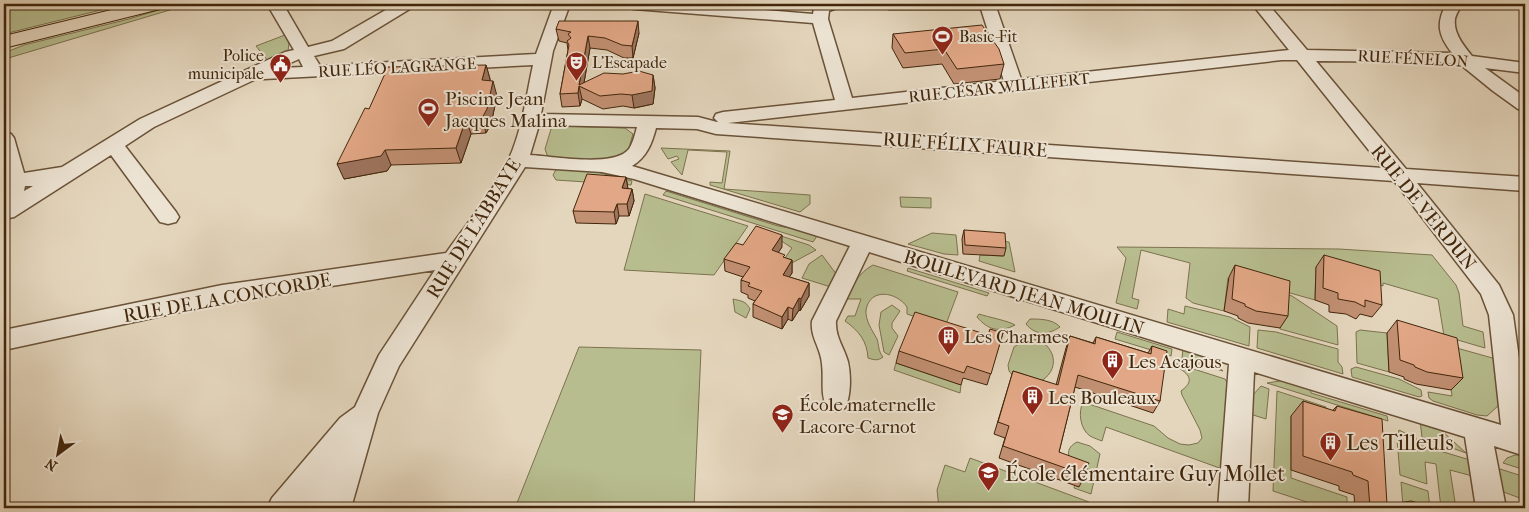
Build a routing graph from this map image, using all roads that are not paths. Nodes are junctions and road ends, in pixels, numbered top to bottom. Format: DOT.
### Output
graph roads {
  1 [pos="158,4"];
  2 [pos="275,4"];
  3 [pos="407,4"];
  4 [pos="562,4"];
  5 [pos="634,4"];
  6 [pos="833,4"];
  7 [pos="889,4"];
  8 [pos="955,4"];
  9 [pos="987,4"];
  10 [pos="1260,4"];
  11 [pos="1454,4"];
  12 [pos="820,19"];
  13 [pos="4,42"];
  14 [pos="302,52"];
  15 [pos="1300,55"];
  16 [pos="543,60"];
  17 [pos="1465,60"];
  18 [pos="1525,68"];
  19 [pos="318,71"];
  20 [pos="251,74"];
  21 [pos="1014,85"];
  22 [pos="845,104"];
  23 [pos="1525,104"];
  24 [pos="531,119"];
  25 [pos="648,121"];
  26 [pos="736,123"];
  27 [pos="4,138"];
  28 [pos="113,144"];
  29 [pos="640,149"];
  30 [pos="89,159"];
  31 [pos="518,160"];
  32 [pos="602,166"];
  33 [pos="1400,175"];
  34 [pos="10,181"];
  35 [pos="670,183"];
  36 [pos="1525,184"];
  37 [pos="5,215"];
  38 [pos="168,217"];
  39 [pos="863,242"];
  40 [pos="452,261"];
  41 [pos="4,340"];
  42 [pos="1242,358"];
  43 [pos="836,400"];
  44 [pos="365,413"];
  45 [pos="1477,429"];
  46 [pos="1521,442"];
  47 [pos="346,472"];
  48 [pos="282,508"];
  49 [pos="304,508"];
  50 [pos="336,508"];
  51 [pos="1233,508"];
  52 [pos="1491,508"];
  1 -- 13 [label="main road"];
  2 -- 14 [label="street"];
  3 -- 14 [label="street"];
  4 -- 16 [label="street, RUE DE L'ABBAYE"];
  5 -- 12 [label="street"];
  6 -- 12 [label="street"];
  7 -- 8 [label="street"];
  8 -- 9 [label="street"];
  9 -- 21 [label="street"];
  10 -- 15 [label="street, RUE DE VERDUN"];
  11 -- 17 [label="street"];
  12 -- 22 [label="street"];
  14 -- 19 [label="street"];
  14 -- 20 [label="street"];
  15 -- 17 [label="street, RUE FÉNELON"];
  15 -- 21 [label="street, RUE CÉSAR WILLEFERT"];
  15 -- 33 [label="street, RUE DE VERDUN"];
  16 -- 19 [label="street, RUE LÉO LAGRANGE"];
  16 -- 24 [label="street, RUE DE L'ABBAYE"];
  17 -- 18 [label="street, RUE FÉNELON"];
  17 -- 23 [label="street"];
  19 -- 20 [label="street, RUE LÉO LAGRANGE"];
  20 -- 28 [label="street"];
  21 -- 22 [label="street, RUE CÉSAR WILLEFERT"];
  22 -- 26 [label="street, RUE CÉSAR WILLEFERT"];
  24 -- 25 [label="street, RUE FÉLIX FAURE"];
  24 -- 31 [label="street, RUE DE L'ABBAYE"];
  25 -- 26 [label="street, RUE FÉLIX FAURE"];
  25 -- 29 [label="street"];
  26 -- 33 [label="street, RUE FÉLIX FAURE"];
  27 -- 34 [label="street"];
  28 -- 30 [label="street"];
  28 -- 38 [label="street"];
  29 -- 32 [label="street"];
  29 -- 35 [label="street"];
  30 -- 34 [label="street"];
  30 -- 37 [label="street"];
  31 -- 32 [label="street, BOULEVARD JEAN MOULIN"];
  31 -- 40 [label="street, RUE DE L'ABBAYE"];
  32 -- 35 [label="street, BOULEVARD JEAN MOULIN"];
  33 -- 36 [label="street, RUE FÉLIX FAURE"];
  33 -- 46 [label="street, RUE DE VERDUN"];
  34 -- 37 [label="street"];
  35 -- 39 [label="street, BOULEVARD JEAN MOULIN"];
  39 -- 42 [label="street, BOULEVARD JEAN MOULIN"];
  39 -- 43 [label="street"];
  40 -- 41 [label="street, RUE DE LA CONCORDE"];
  40 -- 44 [label="street, RUE DE L'ABBAYE"];
  42 -- 45 [label="street, BOULEVARD JEAN MOULIN"];
  42 -- 51 [label="street"];
  44 -- 47 [label="street, RUE DE L'ABBAYE"];
  44 -- 48 [label="street"];
  45 -- 46 [label="street, BOULEVARD JEAN MOULIN"];
  45 -- 52 [label="street"];
  47 -- 49 [label="street"];
  47 -- 50 [label="street, RUE DE L'ABBAYE"];
}
